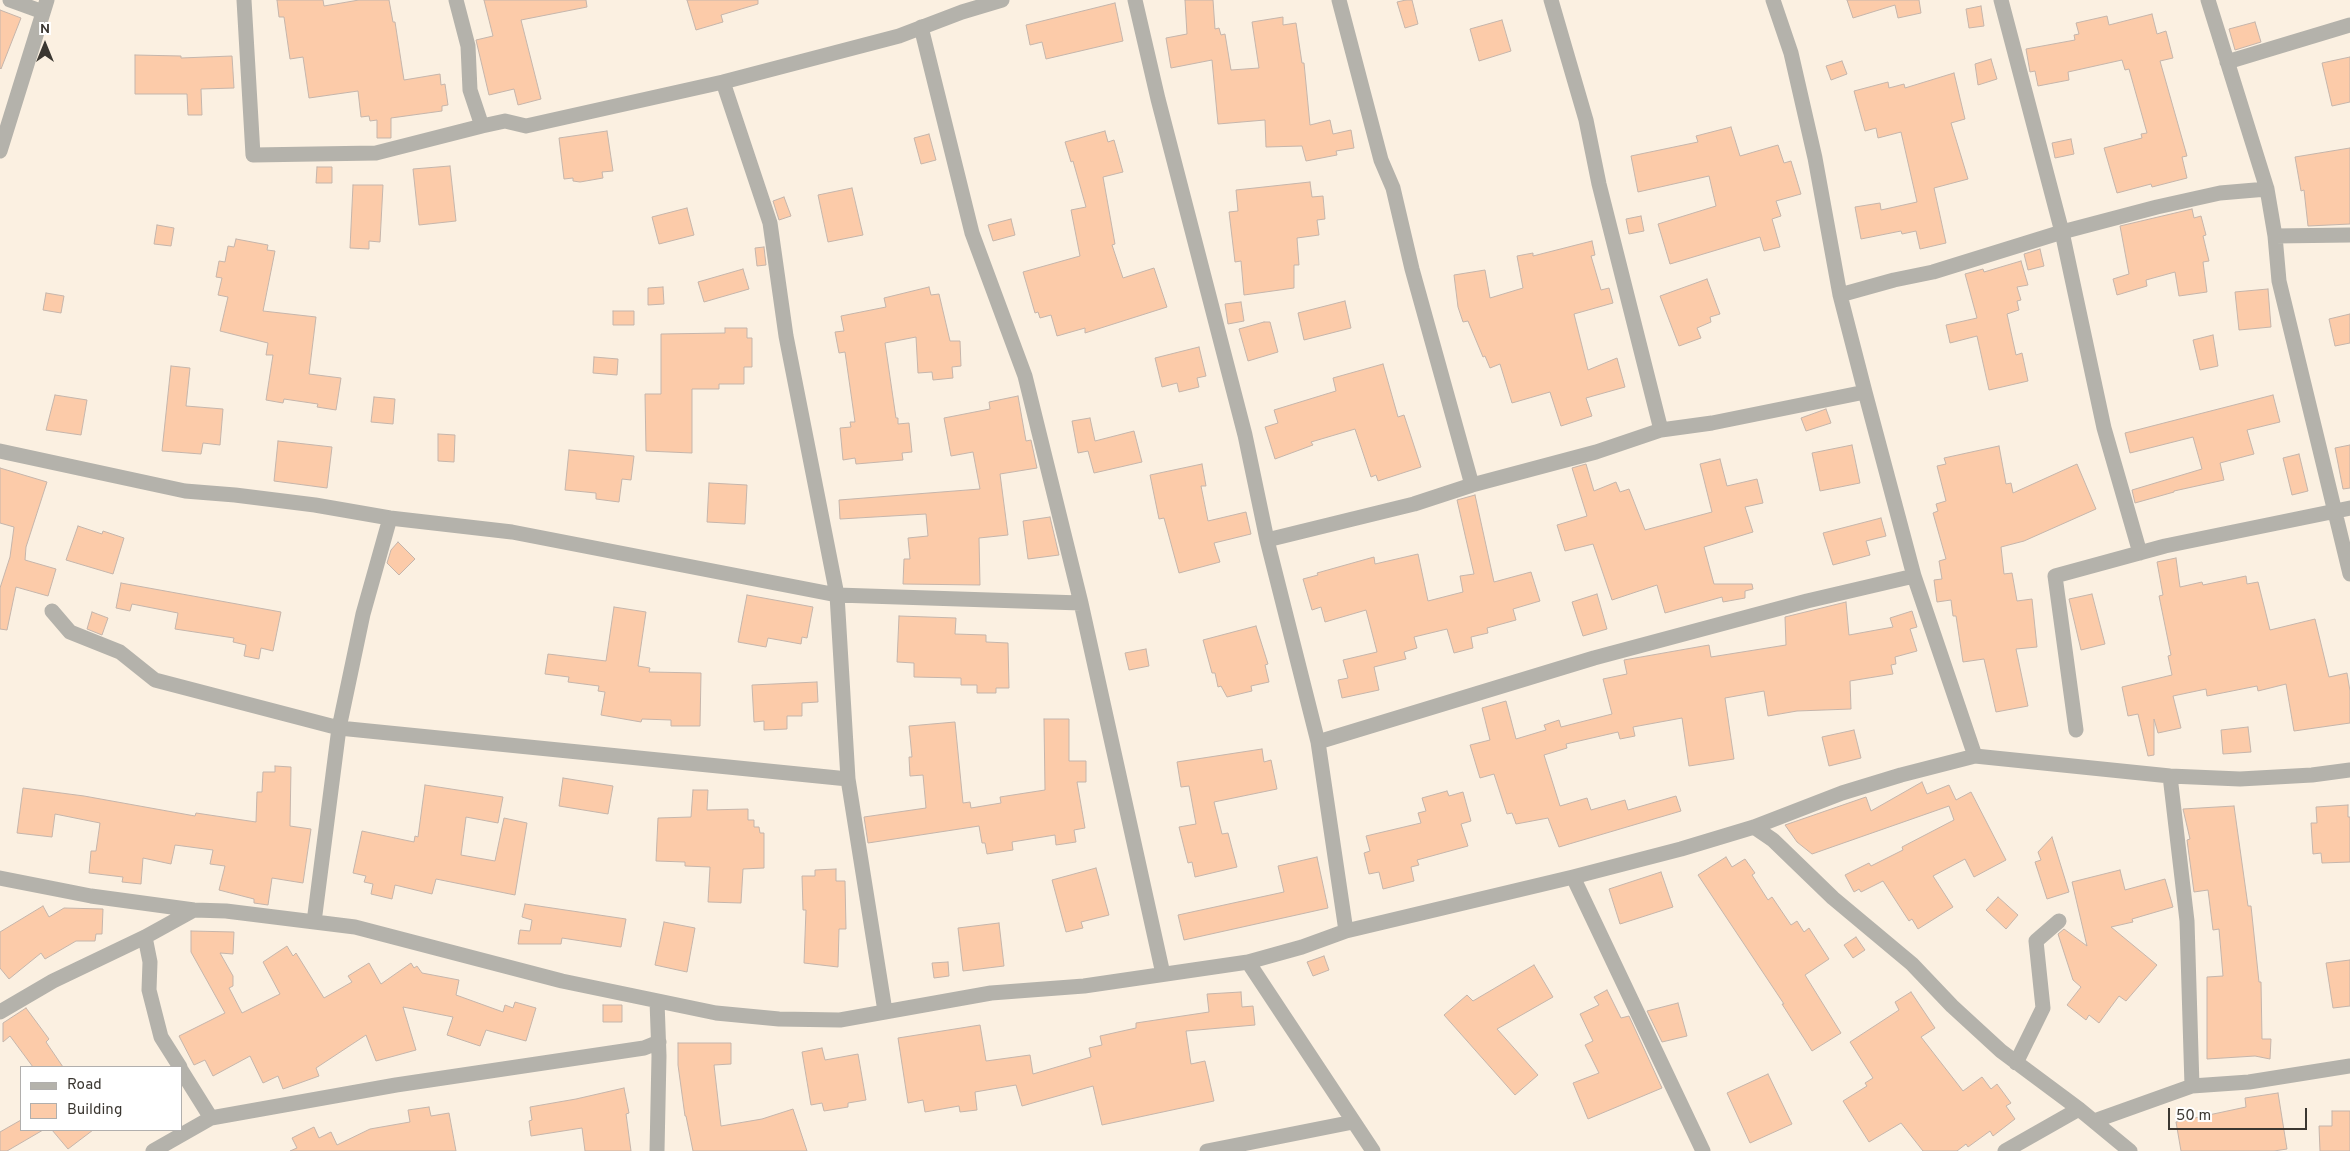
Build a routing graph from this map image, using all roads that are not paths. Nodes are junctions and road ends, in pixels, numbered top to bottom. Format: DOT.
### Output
graph roads {
  1 [pos="10,0"];
  2 [pos="244,0"];
  3 [pos="456,0"];
  4 [pos="1002,0"];
  5 [pos="1135,0"];
  6 [pos="1339,0"];
  7 [pos="1551,0"];
  8 [pos="1773,0"];
  9 [pos="2001,0"];
  10 [pos="2208,0"];
  11 [pos="45,6"];
  12 [pos="2350,25"];
  13 [pos="921,27"];
  14 [pos="2227,62"];
  15 [pos="723,82"];
  16 [pos="482,126"];
  17 [pos="0,151"];
  18 [pos="2267,189"];
  19 [pos="2062,232"];
  20 [pos="2350,235"];
  21 [pos="2275,236"];
  22 [pos="1840,294"];
  23 [pos="1864,392"];
  24 [pos="1661,430"];
  25 [pos="0,451"];
  26 [pos="1472,485"];
  27 [pos="2343,510"];
  28 [pos="390,518"];
  29 [pos="1267,540"];
  30 [pos="2140,553"];
  31 [pos="2350,574"];
  32 [pos="1914,576"];
  33 [pos="837,596"];
  34 [pos="1081,603"];
  35 [pos="52,611"];
  36 [pos="339,728"];
  37 [pos="2076,730"];
  38 [pos="1318,742"];
  39 [pos="1975,756"];
  40 [pos="2350,770"];
  41 [pos="2170,776"];
  42 [pos="848,778"];
  43 [pos="1754,827"];
  44 [pos="0,878"];
  45 [pos="1573,878"];
  46 [pos="194,910"];
  47 [pos="2059,921"];
  48 [pos="314,922"];
  49 [pos="1346,931"];
  50 [pos="145,937"];
  51 [pos="1248,962"];
  52 [pos="1163,974"];
  53 [pos="657,1001"];
  54 [pos="885,1011"];
  55 [pos="0,1012"];
  56 [pos="659,1042"];
  57 [pos="2016,1063"];
  58 [pos="178,1066"];
  59 [pos="2350,1066"];
  60 [pos="182,1072"];
  61 [pos="2192,1086"];
  62 [pos="2079,1109"];
  63 [pos="211,1118"];
  64 [pos="1353,1122"];
  65 [pos="2094,1122"];
  66 [pos="153,1151"];
  67 [pos="657,1151"];
  68 [pos="1207,1151"];
  69 [pos="1373,1151"];
  70 [pos="1703,1151"];
  71 [pos="2005,1151"];
  72 [pos="2130,1151"];
  1 -- 11 [label="street"];
  2 -- 16 [label="street"];
  3 -- 16 [label="street"];
  4 -- 13 [label="street"];
  5 -- 29 [label="street"];
  6 -- 26 [label="street"];
  7 -- 24 [label="street"];
  8 -- 22 [label="street"];
  9 -- 19 [label="street"];
  10 -- 14 [label="street"];
  11 -- 17 [label="street"];
  12 -- 14 [label="street"];
  13 -- 15 [label="street"];
  13 -- 34 [label="street"];
  14 -- 18 [label="street"];
  15 -- 16 [label="street"];
  15 -- 33 [label="street"];
  18 -- 19 [label="street"];
  18 -- 21 [label="street"];
  19 -- 22 [label="street"];
  19 -- 30 [label="street"];
  20 -- 21 [label="street"];
  21 -- 27 [label="street"];
  22 -- 23 [label="street"];
  23 -- 24 [label="street"];
  23 -- 32 [label="street"];
  24 -- 26 [label="street"];
  25 -- 28 [label="street"];
  26 -- 29 [label="street"];
  27 -- 30 [label="street"];
  27 -- 31 [label="street"];
  28 -- 33 [label="street"];
  28 -- 36 [label="street"];
  29 -- 38 [label="street"];
  30 -- 37 [label="street"];
  32 -- 38 [label="street"];
  32 -- 39 [label="street"];
  33 -- 34 [label="street"];
  33 -- 42 [label="street"];
  34 -- 52 [label="street"];
  35 -- 36 [label="street"];
  36 -- 42 [label="street"];
  36 -- 48 [label="street"];
  38 -- 49 [label="street"];
  39 -- 41 [label="street"];
  39 -- 43 [label="street"];
  40 -- 41 [label="street"];
  41 -- 61 [label="street"];
  42 -- 54 [label="street"];
  43 -- 45 [label="street"];
  43 -- 57 [label="street"];
  44 -- 46 [label="street"];
  45 -- 49 [label="street"];
  45 -- 70 [label="street"];
  46 -- 48 [label="street"];
  46 -- 50 [label="street"];
  47 -- 57 [label="street"];
  48 -- 53 [label="street"];
  49 -- 51 [label="street"];
  50 -- 55 [label="street"];
  50 -- 58 [label="street"];
  51 -- 52 [label="street"];
  51 -- 64 [label="street"];
  52 -- 54 [label="street"];
  53 -- 54 [label="street"];
  53 -- 56 [label="street"];
  56 -- 63 [label="street"];
  56 -- 67 [label="street"];
  57 -- 62 [label="street"];
  59 -- 61 [label="street"];
  60 -- 63 [label="street"];
  61 -- 65 [label="street"];
  62 -- 65 [label="street"];
  62 -- 71 [label="street"];
  63 -- 66 [label="street"];
  64 -- 68 [label="street"];
  64 -- 69 [label="street"];
  65 -- 72 [label="street"];
}
